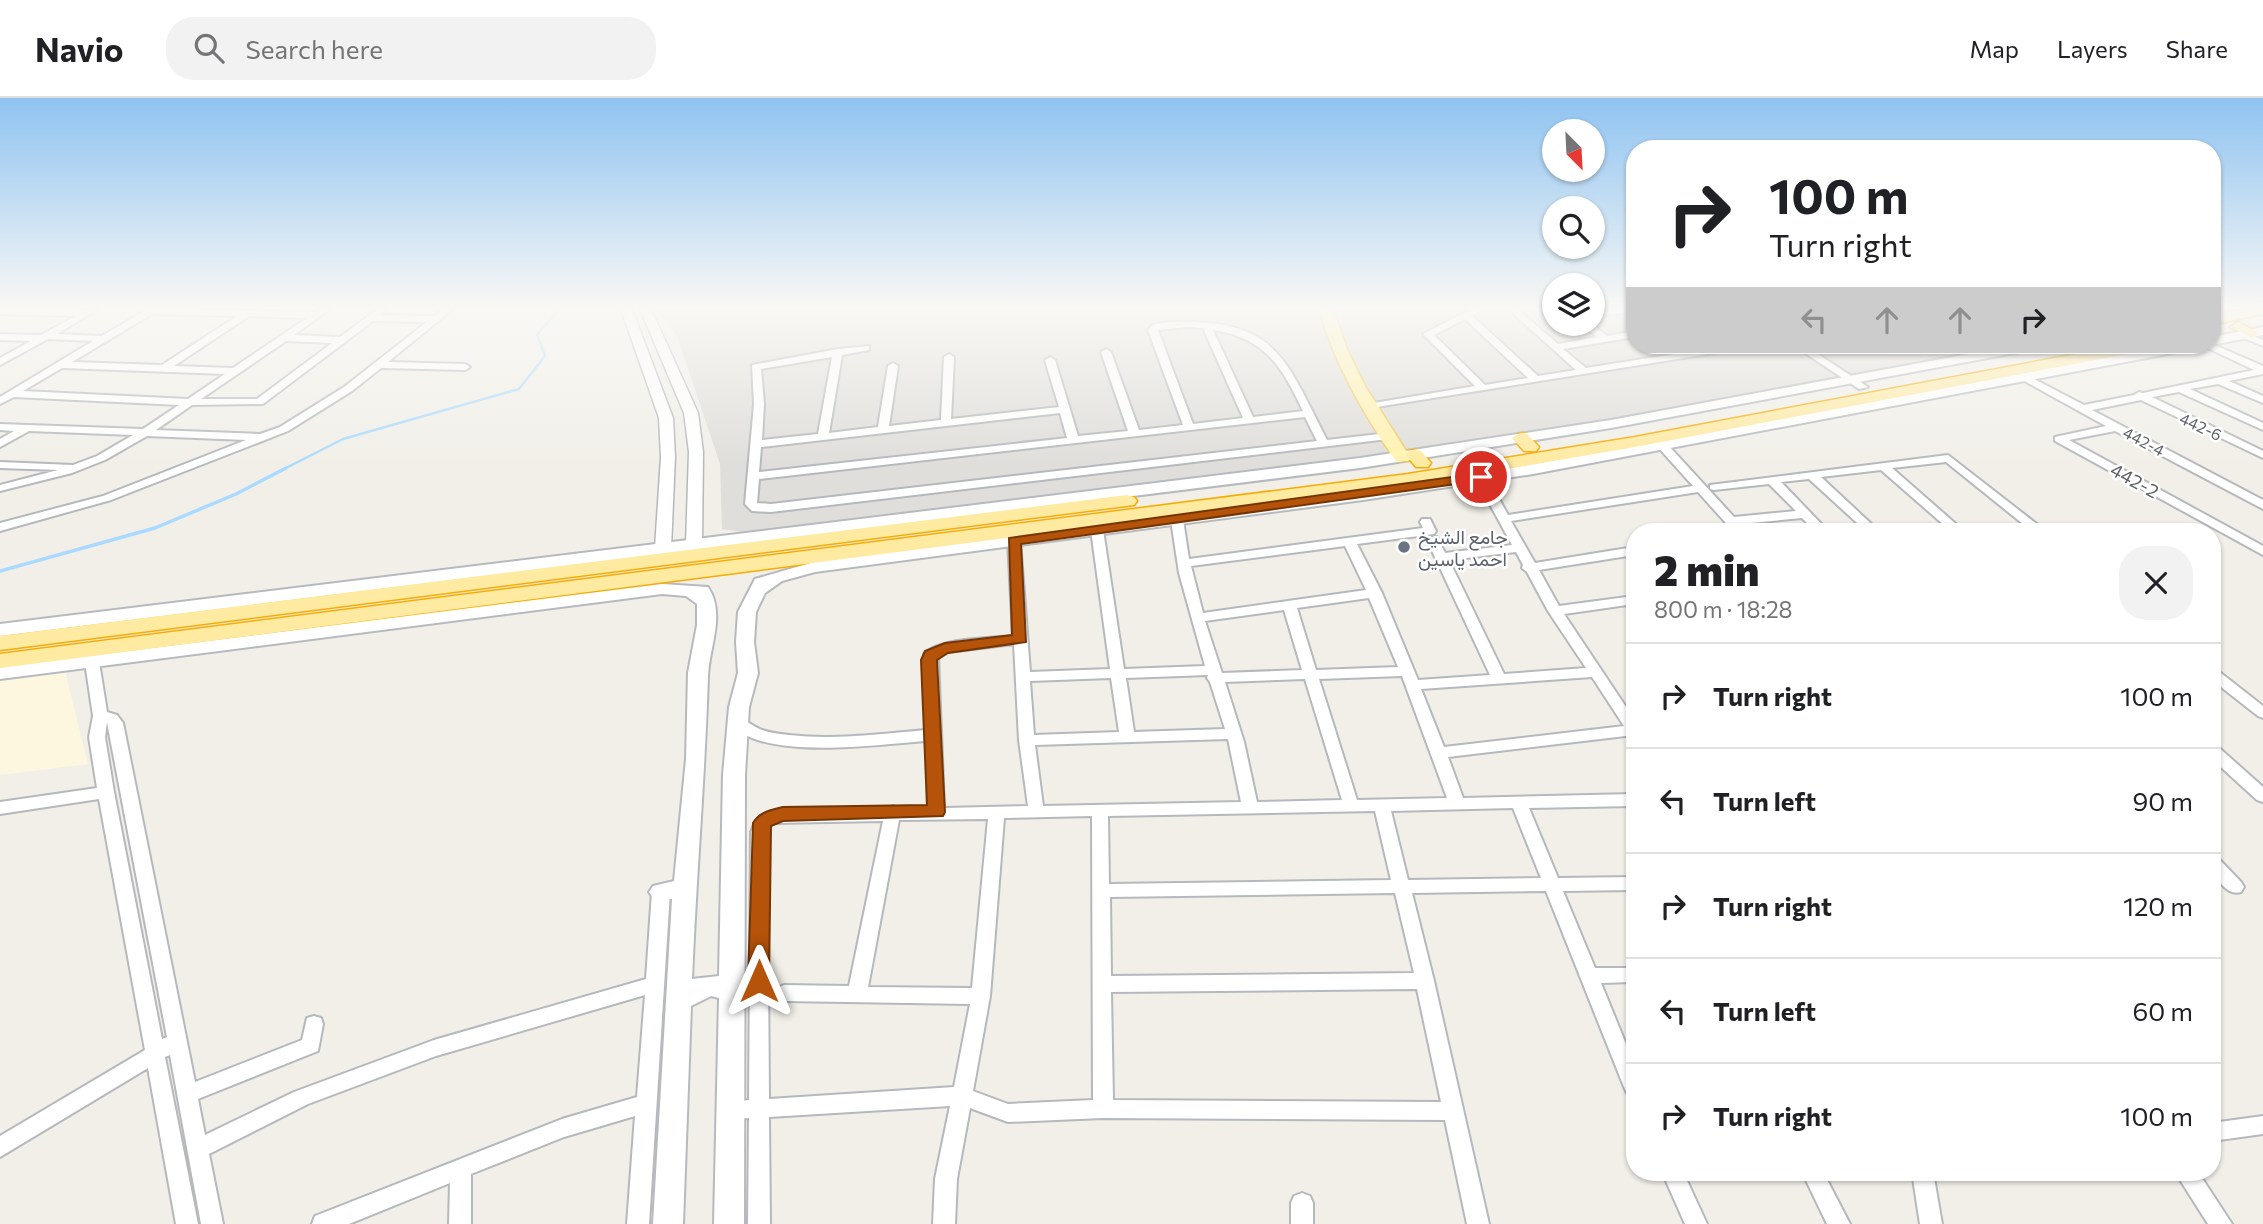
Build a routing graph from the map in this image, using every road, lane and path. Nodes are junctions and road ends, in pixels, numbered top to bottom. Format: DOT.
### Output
graph roads {
  1 [pos="66,362"];
  2 [pos="174,362"];
  3 [pos="249,362"];
  4 [pos="314,362"];
  5 [pos="383,362"];
  6 [pos="646,362"];
  7 [pos="669,362"];
  8 [pos="786,362"];
  9 [pos="836,362"];
  10 [pos="949,362"];
  11 [pos="1051,362"];
  12 [pos="1109,362"];
  13 [pos="1165,362"];
  14 [pos="1223,362"];
  15 [pos="1280,362"];
  16 [pos="1344,362"];
  17 [pos="1456,362"];
  18 [pos="1516,362"];
  19 [pos="1573,362"];
  20 [pos="1641,362"];
  21 [pos="1823,362"];
  22 [pos="1961,362"];
  23 [pos="1987,362"];
  24 [pos="2068,362"];
  25 [pos="2109,362"];
  26 [pos="2244,362"];
  27 [pos="60,365"];
  28 [pos="379,365"];
  29 [pos="466,366"];
  30 [pos="893,366"];
  31 [pos="163,369"];
  32 [pos="2263,370"];
  33 [pos="1583,371"];
  34 [pos="234,372"];
  35 [pos="2024,378"];
  36 [pos="1535,379"];
  37 [pos="2218,380"];
  38 [pos="1857,384"];
  39 [pos="1483,388"];
  40 [pos="2179,388"];
  41 [pos="11,394"];
  42 [pos="2139,396"];
  43 [pos="2263,400"];
  44 [pos="0,401"];
  45 [pos="189,402"];
  46 [pos="1852,406"];
  47 [pos="1368,407"];
  48 [pos="2082,409"];
  49 [pos="1063,410"];
  50 [pos="1308,414"];
  51 [pos="1249,420"];
  52 [pos="946,422"];
  53 [pos="1771,422"];
  54 [pos="1189,426"];
  55 [pos="0,427"];
  56 [pos="2263,427"];
  57 [pos="2118,428"];
  58 [pos="25,429"];
  59 [pos="883,430"];
  60 [pos="1134,432"];
  61 [pos="144,433"];
  62 [pos="822,436"];
  63 [pos="1388,436"];
  64 [pos="265,437"];
  65 [pos="1629,437"];
  66 [pos="1073,439"];
  67 [pos="1323,442"];
  68 [pos="0,444"];
  69 [pos="757,444"];
  70 [pos="1663,446"];
  71 [pos="696,452"];
  72 [pos="1527,454"];
  73 [pos="2263,455"];
  74 [pos="668,457"];
  75 [pos="1413,458"];
  76 [pos="0,465"];
  77 [pos="1883,466"];
  78 [pos="80,467"];
  79 [pos="1811,474"];
  80 [pos="753,476"];
  81 [pos="1481,477"];
  82 [pos="1771,479"];
  83 [pos="1714,487"];
  84 [pos="0,488"];
  85 [pos="1700,488"];
  86 [pos="1361,491"];
  87 [pos="2263,505"];
  88 [pos="1806,514"];
  89 [pos="1503,519"];
  90 [pos="1177,520"];
  91 [pos="1731,521"];
  92 [pos="1426,522"];
  93 [pos="1814,523"];
  94 [pos="1864,523"];
  95 [pos="1949,523"];
  96 [pos="2030,523"];
  97 [pos="2213,523"];
  98 [pos="0,527"];
  99 [pos="2221,528"];
  100 [pos="1097,530"];
  101 [pos="2231,533"];
  102 [pos="932,534"];
  103 [pos="2221,534"];
  104 [pos="1433,540"];
  105 [pos="1014,541"];
  106 [pos="1349,541"];
  107 [pos="694,545"];
  108 [pos="663,548"];
  109 [pos="1520,548"];
  110 [pos="2263,551"];
  111 [pos="1626,552"];
  112 [pos="1441,557"];
  113 [pos="805,559"];
  114 [pos="1186,563"];
  115 [pos="1528,568"];
  116 [pos="501,573"];
  117 [pos="663,577"];
  118 [pos="755,592"];
  119 [pos="1375,593"];
  120 [pos="540,597"];
  121 [pos="1626,601"];
  122 [pos="1289,604"];
  123 [pos="1555,611"];
  124 [pos="706,612"];
  125 [pos="1199,618"];
  126 [pos="0,631"];
  127 [pos="1020,639"];
  128 [pos="0,643"];
  129 [pos="0,660"];
  130 [pos="92,662"];
  131 [pos="1597,672"];
  132 [pos="0,673"];
  133 [pos="1119,673"];
  134 [pos="1213,674"];
  135 [pos="1310,675"];
  136 [pos="1023,677"];
  137 [pos="1410,678"];
  138 [pos="1499,679"];
  139 [pos="2221,680"];
  140 [pos="2263,713"];
  141 [pos="738,715"];
  142 [pos="100,716"];
  143 [pos="1626,717"];
  144 [pos="1626,731"];
  145 [pos="1234,734"];
  146 [pos="932,735"];
  147 [pos="1127,737"];
  148 [pos="1027,740"];
  149 [pos="1439,753"];
  150 [pos="2221,758"];
  151 [pos="106,792"];
  152 [pos="2263,796"];
  153 [pos="1626,800"];
  154 [pos="1519,802"];
  155 [pos="1457,803"];
  156 [pos="1381,804"];
  157 [pos="1351,805"];
  158 [pos="1250,806"];
  159 [pos="0,808"];
  160 [pos="1100,809"];
  161 [pos="1036,810"];
  162 [pos="997,811"];
  163 [pos="936,812"];
  164 [pos="894,813"];
  165 [pos="2221,872"];
  166 [pos="1626,883"];
  167 [pos="1551,884"];
  168 [pos="1399,887"];
  169 [pos="2235,887"];
  170 [pos="685,888"];
  171 [pos="1101,891"];
  172 [pos="661,892"];
  173 [pos="1626,975"];
  174 [pos="1590,976"];
  175 [pos="1425,981"];
  176 [pos="655,984"];
  177 [pos="1103,984"];
  178 [pos="732,993"];
  179 [pos="784,993"];
  180 [pos="857,995"];
  181 [pos="981,996"];
  182 [pos="679,1001"];
  183 [pos="314,1024"];
  184 [pos="176,1041"];
  185 [pos="155,1053"];
  186 [pos="1626,1067"];
  187 [pos="187,1094"];
  188 [pos="960,1096"];
  189 [pos="645,1104"];
  190 [pos="759,1108"];
  191 [pos="1103,1109"];
  192 [pos="730,1110"];
  193 [pos="1453,1111"];
  194 [pos="2263,1125"];
  195 [pos="2221,1131"];
  196 [pos="0,1147"];
  197 [pos="198,1149"];
  198 [pos="461,1168"];
  199 [pos="1676,1181"];
  200 [pos="1817,1181"];
  201 [pos="1924,1181"];
  202 [pos="2191,1181"];
  203 [pos="187,1224"];
  204 [pos="212,1224"];
  205 [pos="323,1224"];
  206 [pos="460,1224"];
  207 [pos="638,1224"];
  208 [pos="668,1224"];
  209 [pos="729,1224"];
  210 [pos="759,1224"];
  211 [pos="944,1224"];
  212 [pos="1478,1224"];
  213 [pos="1696,1224"];
  214 [pos="1839,1224"];
  215 [pos="1931,1224"];
  216 [pos="2221,1224"];
  1 -- 27 [label="street"];
  2 -- 31 [label="street"];
  3 -- 34 [label="street"];
  4 -- 45 [label="street"];
  5 -- 28 [label="street"];
  6 -- 74 [label="street"];
  7 -- 71 [label="street"];
  8 -- 69 [label="street"];
  9 -- 62 [label="street"];
  10 -- 52 [label="street"];
  11 -- 49 [label="street"];
  12 -- 60 [label="street"];
  13 -- 54 [label="street"];
  14 -- 51 [label="street"];
  15 -- 50 [label="street"];
  16 -- 47 [label="main road"];
  17 -- 39 [label="street"];
  18 -- 36 [label="street"];
  19 -- 33 [label="street"];
  20 -- 33 [label="street"];
  21 -- 38 [label="street"];
  22 -- 38 [label="main road"];
  23 -- 38 [label="highway"];
  24 -- 46 [label="highway"];
  25 -- 35 [label="main road"];
  26 -- 32 [label="street"];
  27 -- 31 [label="street"];
  27 -- 41 [label="street"];
  28 -- 29 [label="street"];
  28 -- 64 [label="street"];
  30 -- 59 [label="street"];
  31 -- 34 [label="street"];
  32 -- 37 [label="street"];
  33 -- 36 [label="street"];
  34 -- 45 [label="street"];
  35 -- 46 [label="main road"];
  35 -- 48 [label="street, 442-4"];
  36 -- 39 [label="street"];
  37 -- 40 [label="street"];
  37 -- 43 [label="street"];
  38 -- 65 [label="highway"];
  38 -- 72 [label="main road"];
  39 -- 47 [label="street"];
  40 -- 42 [label="street"];
  40 -- 56 [label="street"];
  41 -- 44 [label="street"];
  41 -- 45 [label="street"];
  42 -- 48 [label="street"];
  42 -- 73 [label="street, 442-6"];
  45 -- 61 [label="street"];
  46 -- 53 [label="highway"];
  47 -- 63 [label="main road"];
  48 -- 57 [label="street, 442-4"];
  49 -- 52 [label="street"];
  49 -- 66 [label="street"];
  50 -- 51 [label="street"];
  50 -- 67 [label="street"];
  51 -- 54 [label="street"];
  52 -- 59 [label="street"];
  53 -- 65 [label="highway"];
  53 -- 70 [label="main road"];
  54 -- 60 [label="street"];
  55 -- 58 [label="street"];
  57 -- 87 [label="street, 442-4"];
  57 -- 97 [label="street, 442-2"];
  58 -- 61 [label="street"];
  58 -- 68 [label="street"];
  59 -- 62 [label="street"];
  60 -- 66 [label="street"];
  61 -- 64 [label="street"];
  61 -- 78 [label="street"];
  62 -- 69 [label="street"];
  63 -- 67 [label="street"];
  63 -- 75 [label="main road"];
  64 -- 98 [label="street"];
  65 -- 72 [label="highway"];
  66 -- 80 [label="street"];
  67 -- 80 [label="street"];
  69 -- 80 [label="street"];
  70 -- 72 [label="main road"];
  70 -- 85 [label="street"];
  71 -- 74 [label="street"];
  71 -- 107 [label="street"];
  72 -- 75 [label="highway"];
  72 -- 81 [label="main road"];
  72 -- 86 [label="highway"];
  74 -- 108 [label="street"];
  75 -- 102 [label="highway"];
  76 -- 78 [label="street"];
  77 -- 79 [label="street"];
  77 -- 95 [label="street"];
  77 -- 96 [label="street"];
  78 -- 84 [label="street"];
  79 -- 82 [label="street"];
  79 -- 94 [label="street"];
  81 -- 86 [label="main road"];
  81 -- 89 [label="street"];
  82 -- 83 [label="street"];
  82 -- 88 [label="street"];
  85 -- 89 [label="street"];
  85 -- 91 [label="street"];
  86 -- 90 [label="main road"];
  86 -- 102 [label="highway"];
  88 -- 91 [label="street"];
  88 -- 93 [label="street"];
  89 -- 109 [label="street"];
  90 -- 100 [label="main road"];
  90 -- 114 [label="street"];
  92 -- 106 [label="street"];
  99 -- 101 [label="street, 442-2"];
  100 -- 105 [label="main road"];
  100 -- 133 [label="street"];
  101 -- 103 [label="street"];
  101 -- 110 [label="street, 442-2"];
  102 -- 105 [label="main road"];
  102 -- 107 [label="main road"];
  102 -- 113 [label="highway"];
  102 -- 116 [label="highway"];
  102 -- 118 [label="main road"];
  104 -- 112 [label="street"];
  105 -- 127 [label="street"];
  106 -- 114 [label="street"];
  106 -- 119 [label="street"];
  107 -- 108 [label="main road"];
  108 -- 116 [label="main road"];
  109 -- 112 [label="street"];
  109 -- 115 [label="street"];
  111 -- 115 [label="street"];
  112 -- 138 [label="street"];
  113 -- 117 [label="highway"];
  113 -- 118 [label="main road"];
  114 -- 125 [label="street"];
  115 -- 123 [label="street"];
  116 -- 126 [label="main road"];
  116 -- 128 [label="highway"];
  117 -- 120 [label="highway"];
  117 -- 124 [label="main road"];
  118 -- 141 [label="main road"];
  119 -- 122 [label="street"];
  119 -- 137 [label="street"];
  120 -- 124 [label="main road"];
  120 -- 129 [label="highway"];
  120 -- 130 [label="main road"];
  121 -- 123 [label="street"];
  122 -- 125 [label="street"];
  122 -- 135 [label="street"];
  123 -- 131 [label="street"];
  124 -- 170 [label="main road"];
  125 -- 134 [label="street"];
  127 -- 136 [label="street"];
  127 -- 146 [label="street"];
  130 -- 132 [label="main road"];
  130 -- 142 [label="street"];
  131 -- 138 [label="street"];
  131 -- 143 [label="street"];
  133 -- 134 [label="street"];
  133 -- 136 [label="street"];
  133 -- 147 [label="street"];
  134 -- 135 [label="street"];
  134 -- 145 [label="street"];
  135 -- 137 [label="street"];
  135 -- 157 [label="street"];
  136 -- 148 [label="street"];
  137 -- 138 [label="street"];
  137 -- 149 [label="street"];
  139 -- 140 [label="street"];
  141 -- 146 [label="street"];
  141 -- 178 [label="main road"];
  142 -- 151 [label="street"];
  142 -- 184 [label="street"];
  144 -- 149 [label="street"];
  145 -- 147 [label="street"];
  145 -- 158 [label="street"];
  146 -- 163 [label="street"];
  147 -- 148 [label="street"];
  148 -- 161 [label="street"];
  149 -- 155 [label="street"];
  150 -- 152 [label="street"];
  151 -- 159 [label="street"];
  151 -- 185 [label="street"];
  153 -- 154 [label="street"];
  154 -- 155 [label="street"];
  154 -- 167 [label="street"];
  155 -- 156 [label="street"];
  156 -- 157 [label="street"];
  156 -- 168 [label="street"];
  157 -- 158 [label="street"];
  158 -- 160 [label="street"];
  160 -- 161 [label="street"];
  160 -- 171 [label="street"];
  161 -- 162 [label="street"];
  162 -- 163 [label="street"];
  162 -- 181 [label="street"];
  163 -- 164 [label="street"];
  164 -- 180 [label="street"];
  164 -- 190 [label="street"];
  165 -- 169 [label="street"];
  166 -- 167 [label="street"];
  167 -- 168 [label="street"];
  167 -- 174 [label="street"];
  168 -- 171 [label="street"];
  168 -- 175 [label="street"];
  170 -- 172 [label="main road"];
  170 -- 182 [label="main road"];
  171 -- 177 [label="street"];
  172 -- 176 [label="street"];
  173 -- 174 [label="street"];
  174 -- 186 [label="street"];
  175 -- 177 [label="street"];
  175 -- 193 [label="street"];
  176 -- 189 [label="street"];
  176 -- 197 [label="street"];
  177 -- 191 [label="street"];
  178 -- 182 [label="main road"];
  178 -- 192 [label="main road"];
  179 -- 180 [label="street"];
  180 -- 181 [label="street"];
  181 -- 188 [label="street"];
  182 -- 208 [label="main road"];
  183 -- 187 [label="street"];
  184 -- 185 [label="street"];
  184 -- 187 [label="street"];
  185 -- 196 [label="street"];
  185 -- 203 [label="street"];
  187 -- 197 [label="street"];
  188 -- 190 [label="street"];
  188 -- 191 [label="street"];
  188 -- 211 [label="street"];
  189 -- 198 [label="street"];
  189 -- 207 [label="street"];
  190 -- 192 [label="street"];
  190 -- 210 [label="street"];
  191 -- 193 [label="street"];
  192 -- 209 [label="main road"];
  193 -- 212 [label="street"];
  194 -- 195 [label="street"];
  197 -- 204 [label="street"];
  198 -- 205 [label="street"];
  198 -- 206 [label="street"];
  199 -- 213 [label="street"];
  200 -- 214 [label="street"];
  201 -- 215 [label="street"];
  202 -- 216 [label="street"];
}
